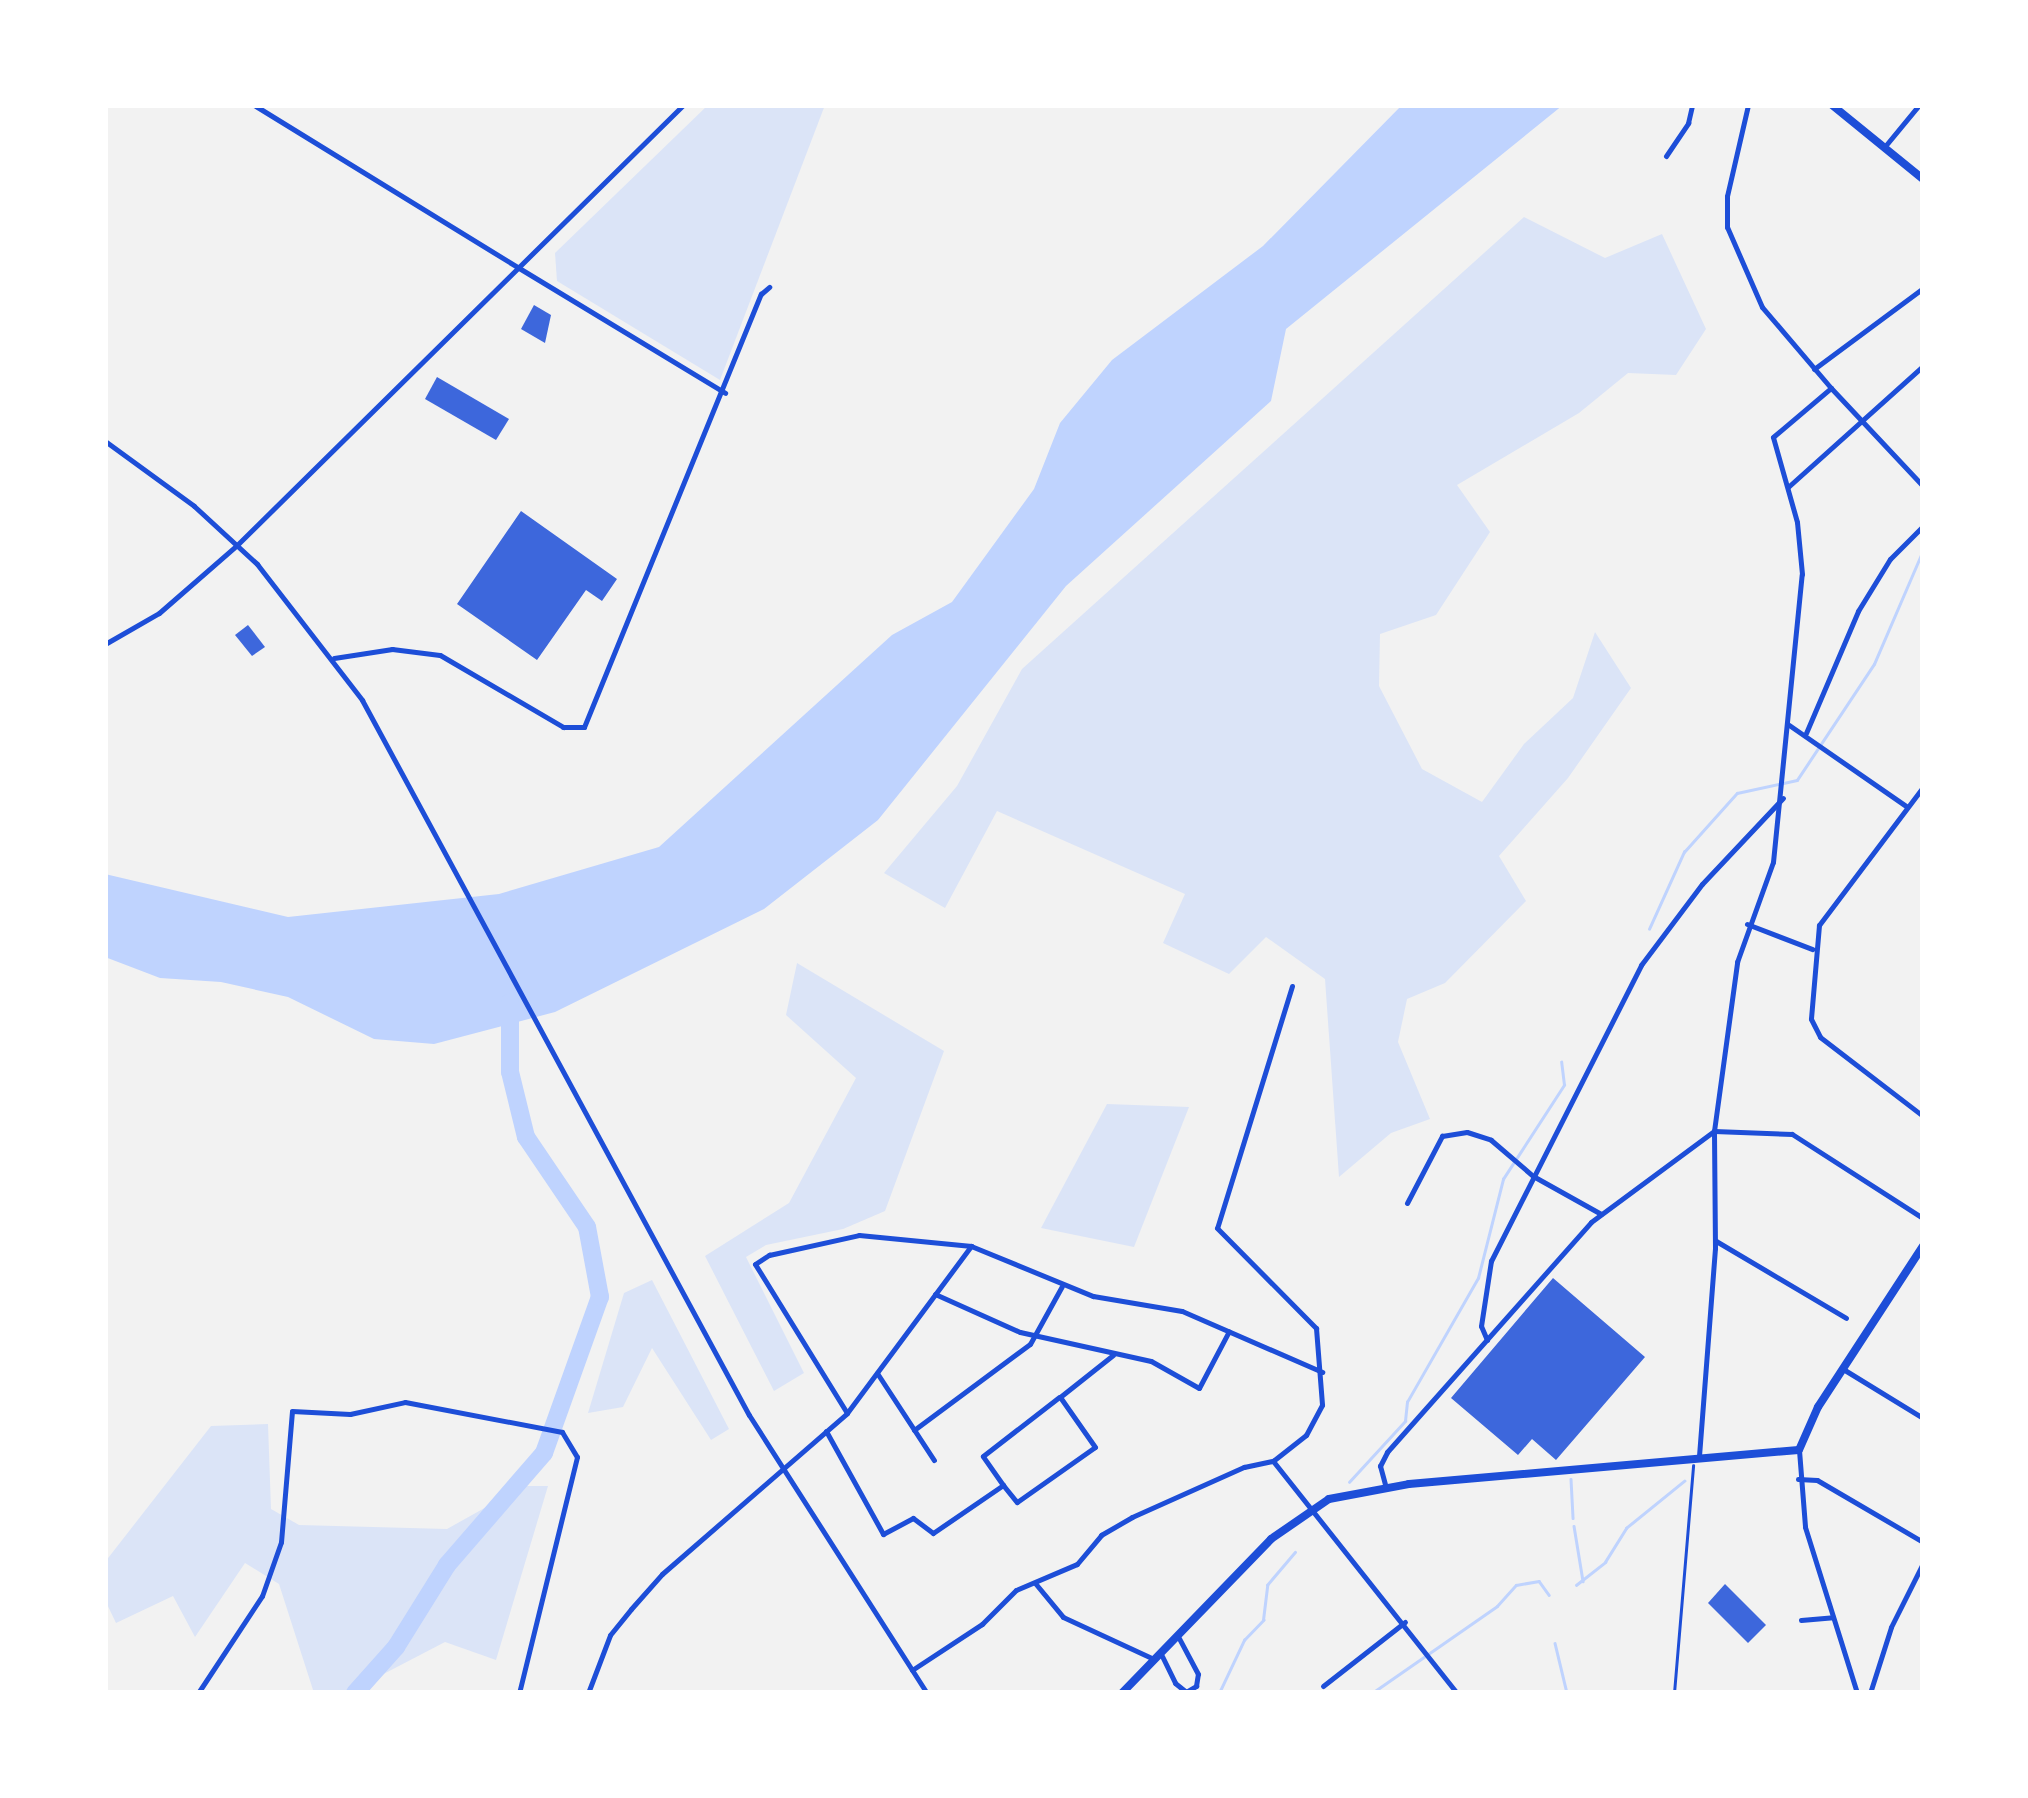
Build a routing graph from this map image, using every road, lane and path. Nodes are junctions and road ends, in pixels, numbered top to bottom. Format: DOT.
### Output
graph roads {
  1 [pos="254,105"];
  2 [pos="684,105"];
  3 [pos="1692,105"];
  4 [pos="1748,105"];
  5 [pos="1832,105"];
  6 [pos="1919,105"];
  7 [pos="1886,145"];
  8 [pos="1666,156"];
  9 [pos="1923,178"];
  10 [pos="519,268"];
  11 [pos="769,287"];
  12 [pos="1923,288"];
  13 [pos="1923,366"];
  14 [pos="1814,369"];
  15 [pos="1830,388"];
  16 [pos="725,393"];
  17 [pos="1860,424"];
  18 [pos="105,441"];
  19 [pos="1923,486"];
  20 [pos="1788,487"];
  21 [pos="1923,526"];
  22 [pos="237,545"];
  23 [pos="105,644"];
  24 [pos="334,658"];
  25 [pos="1789,725"];
  26 [pos="1806,733"];
  27 [pos="1923,787"];
  28 [pos="1782,798"];
  29 [pos="1906,806"];
  30 [pos="1747,924"];
  31 [pos="1812,949"];
  32 [pos="1292,986"];
  33 [pos="1923,1116"];
  34 [pos="1714,1131"];
  35 [pos="1533,1176"];
  36 [pos="1407,1203"];
  37 [pos="1601,1214"];
  38 [pos="1923,1218"];
  39 [pos="1716,1241"];
  40 [pos="971,1246"];
  41 [pos="1923,1246"];
  42 [pos="1062,1286"];
  43 [pos="935,1294"];
  44 [pos="1846,1318"];
  45 [pos="1228,1332"];
  46 [pos="1035,1336"];
  47 [pos="1487,1340"];
  48 [pos="1113,1355"];
  49 [pos="1843,1369"];
  50 [pos="1324,1372"];
  51 [pos="877,1373"];
  52 [pos="1060,1396"];
  53 [pos="847,1413"];
  54 [pos="1923,1418"];
  55 [pos="914,1430"];
  56 [pos="826,1431"];
  57 [pos="1798,1450"];
  58 [pos="1699,1456"];
  59 [pos="934,1460"];
  60 [pos="1273,1461"];
  61 [pos="1694,1465"];
  62 [pos="1798,1480"];
  63 [pos="1003,1485"];
  64 [pos="1386,1488"];
  65 [pos="1314,1505"];
  66 [pos="1923,1542"];
  67 [pos="1923,1563"];
  68 [pos="1034,1583"];
  69 [pos="1836,1617"];
  70 [pos="1801,1620"];
  71 [pos="1405,1622"];
  72 [pos="1179,1639"];
  73 [pos="1159,1658"];
  74 [pos="912,1670"];
  75 [pos="1323,1686"];
  76 [pos="198,1693"];
  77 [pos="519,1693"];
  78 [pos="588,1693"];
  79 [pos="927,1693"];
  80 [pos="1122,1693"];
  81 [pos="1456,1693"];
  82 [pos="1674,1693"];
  83 [pos="1857,1693"];
  84 [pos="1870,1693"];
  1 -- 10 [label="street"];
  2 -- 10 [label="street"];
  3 -- 8 [label="street"];
  4 -- 14 [label="street"];
  5 -- 7 [label="main road"];
  6 -- 7 [label="street"];
  7 -- 9 [label="main road"];
  10 -- 16 [label="street"];
  10 -- 22 [label="street"];
  11 -- 16 [label="street"];
  12 -- 14 [label="street"];
  13 -- 17 [label="street"];
  14 -- 15 [label="street"];
  15 -- 17 [label="street"];
  15 -- 20 [label="street"];
  16 -- 24 [label="street"];
  17 -- 19 [label="street"];
  17 -- 20 [label="street"];
  18 -- 22 [label="street"];
  20 -- 25 [label="street"];
  21 -- 26 [label="street"];
  22 -- 23 [label="street"];
  22 -- 24 [label="street"];
  24 -- 74 [label="street"];
  25 -- 26 [label="street"];
  25 -- 28 [label="street"];
  26 -- 29 [label="street"];
  27 -- 29 [label="street"];
  28 -- 30 [label="street"];
  28 -- 35 [label="street"];
  29 -- 31 [label="street"];
  30 -- 31 [label="street"];
  30 -- 34 [label="street"];
  31 -- 33 [label="street"];
  32 -- 50 [label="street"];
  34 -- 37 [label="street"];
  34 -- 38 [label="street"];
  34 -- 39 [label="street"];
  35 -- 36 [label="street"];
  35 -- 37 [label="street"];
  35 -- 47 [label="street"];
  37 -- 47 [label="street"];
  39 -- 44 [label="street"];
  39 -- 58 [label="street"];
  40 -- 42 [label="street"];
  40 -- 43 [label="street"];
  40 -- 53 [label="street"];
  41 -- 49 [label="main road"];
  42 -- 45 [label="street"];
  42 -- 46 [label="street"];
  43 -- 46 [label="street"];
  43 -- 51 [label="street"];
  45 -- 48 [label="street"];
  45 -- 50 [label="street"];
  46 -- 48 [label="street"];
  46 -- 55 [label="street"];
  47 -- 64 [label="street"];
  48 -- 52 [label="street"];
  49 -- 54 [label="street"];
  49 -- 57 [label="main road"];
  50 -- 60 [label="street"];
  51 -- 53 [label="street"];
  51 -- 55 [label="street"];
  52 -- 63 [label="street"];
  52 -- 63 [label="street"];
  53 -- 56 [label="street"];
  55 -- 59 [label="street"];
  56 -- 63 [label="street"];
  56 -- 78 [label="street"];
  57 -- 58 [label="main road"];
  57 -- 62 [label="street"];
  58 -- 64 [label="main road"];
  60 -- 65 [label="street"];
  60 -- 68 [label="street"];
  61 -- 82 [label="path"];
  62 -- 66 [label="street"];
  62 -- 69 [label="street"];
  64 -- 65 [label="main road"];
  65 -- 71 [label="street"];
  65 -- 72 [label="main road"];
  67 -- 84 [label="street"];
  68 -- 73 [label="street"];
  68 -- 74 [label="street"];
  69 -- 70 [label="street"];
  69 -- 83 [label="street"];
  71 -- 75 [label="street"];
  71 -- 81 [label="street"];
  72 -- 73 [label="main road"];
  72 -- 73 [label="street"];
  73 -- 80 [label="main road"];
  74 -- 79 [label="street"];
  76 -- 77 [label="street"];
}
